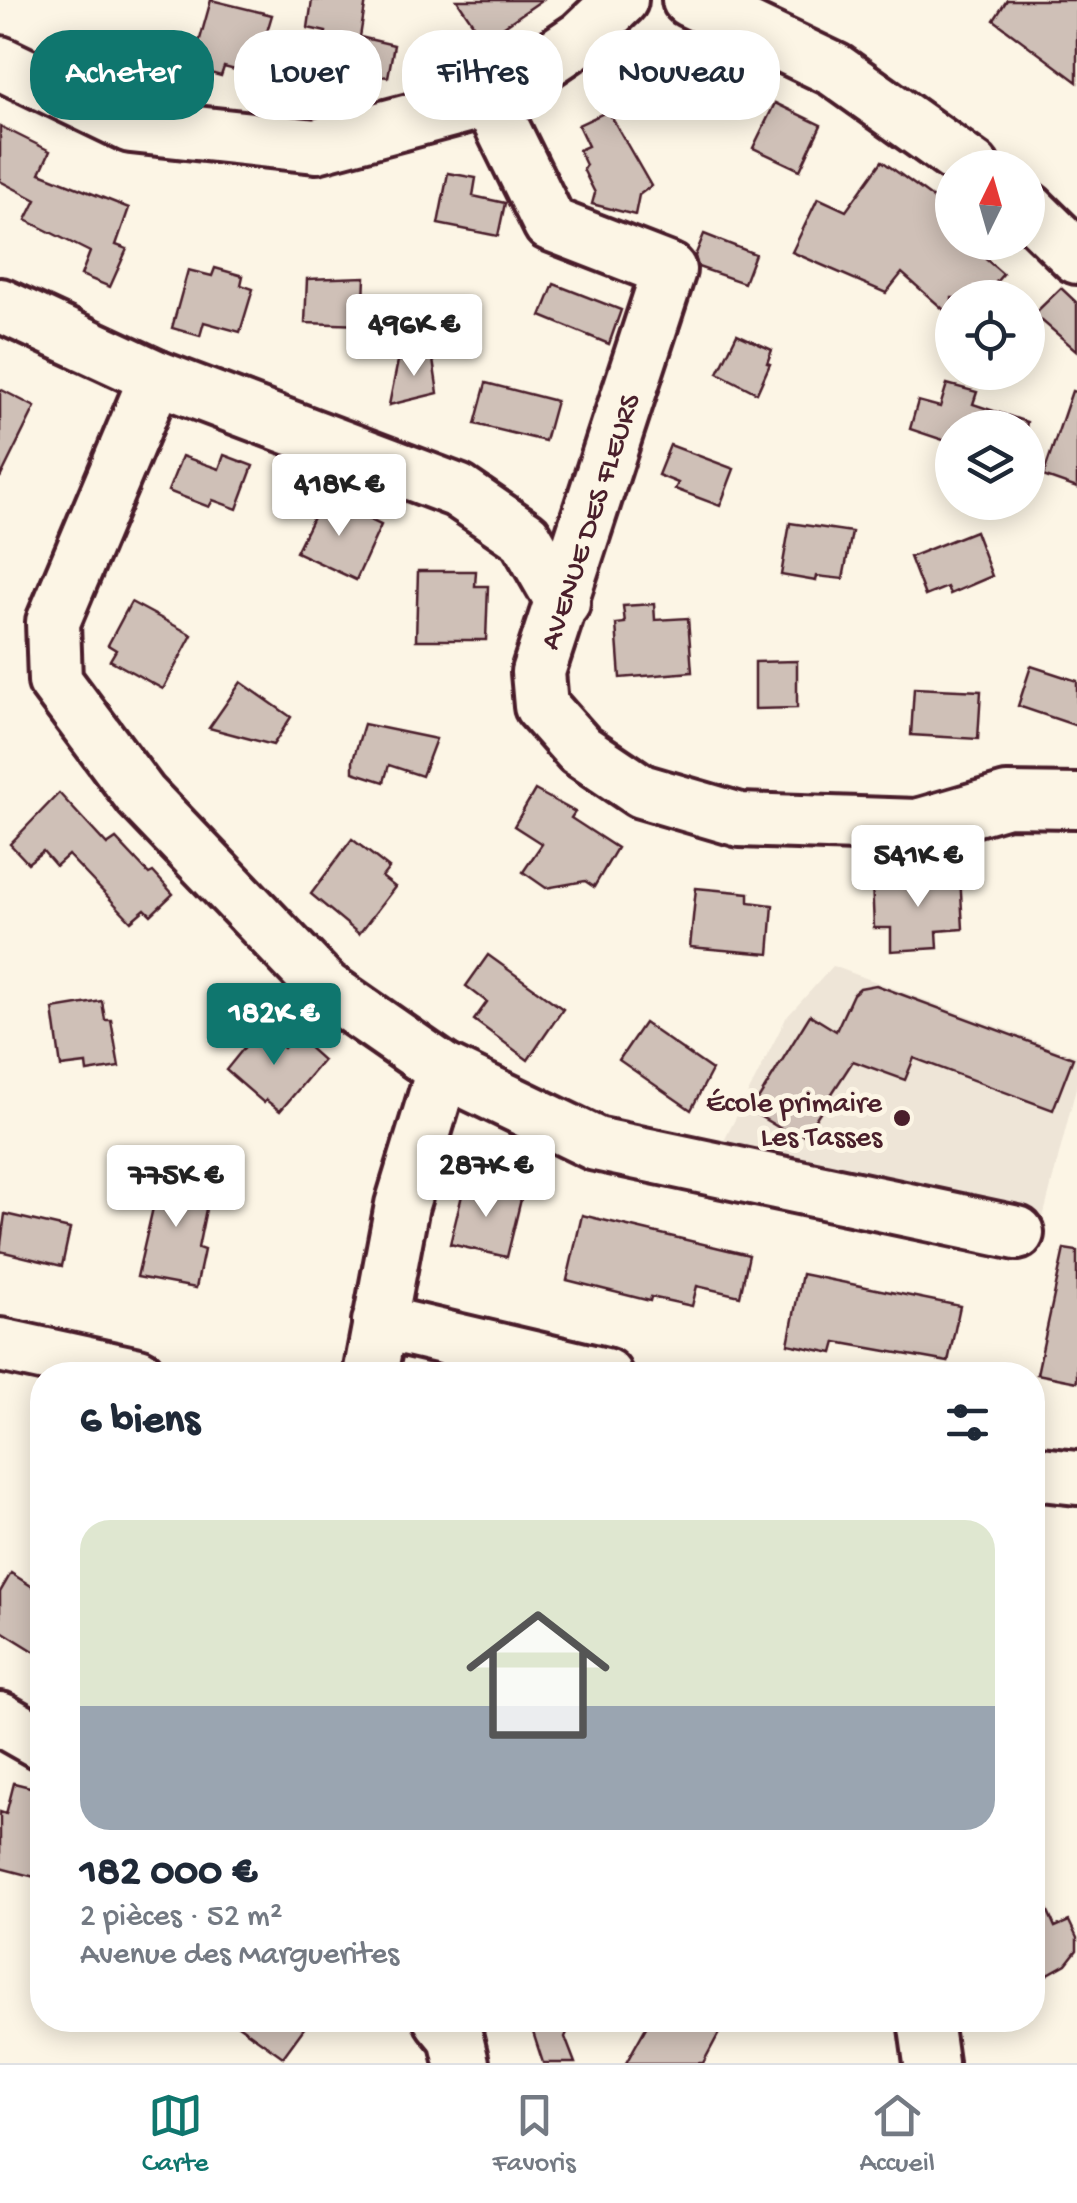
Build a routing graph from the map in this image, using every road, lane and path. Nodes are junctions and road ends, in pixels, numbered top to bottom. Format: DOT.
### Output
graph roads {
  1 [pos="620,0"];
  2 [pos="689,0"];
  3 [pos="563,51"];
  4 [pos="0,63"];
  5 [pos="414,120"];
  6 [pos="499,120"];
  7 [pos="948,150"];
  8 [pos="1045,226"];
  9 [pos="1077,257"];
  10 [pos="0,305"];
  11 [pos="156,376"];
  12 [pos="563,603"];
  13 [pos="1077,801"];
  14 [pos="443,1070"];
  15 [pos="1017,1234"];
  16 [pos="379,1322"];
  17 [pos="0,1345"];
  18 [pos="78,1362"];
  19 [pos="372,1362"];
  20 [pos="550,1362"];
  21 [pos="1045,1474"];
  22 [pos="1077,1478"];
  23 [pos="0,1719"];
  24 [pos="30,1736"];
  25 [pos="451,2032"];
  26 [pos="926,2032"];
  27 [pos="462,2063"];
  28 [pos="930,2063"];
  1 -- 3 [label="street"];
  2 -- 7 [label="street"];
  4 -- 5 [label="street"];
  6 -- 12 [label="street, AVENUE DES FLEURS"];
  8 -- 9 [label="street"];
  10 -- 11 [label="street"];
  11 -- 12 [label="street"];
  11 -- 14 [label="street"];
  12 -- 13 [label="street, AVENUE DES FLEURS"];
  14 -- 15 [label="street"];
  14 -- 16 [label="street"];
  16 -- 19 [label="street"];
  16 -- 20 [label="street"];
  17 -- 18 [label="street"];
  21 -- 22 [label="street"];
  23 -- 24 [label="street"];
  25 -- 27 [label="street"];
  26 -- 28 [label="street"];
}
